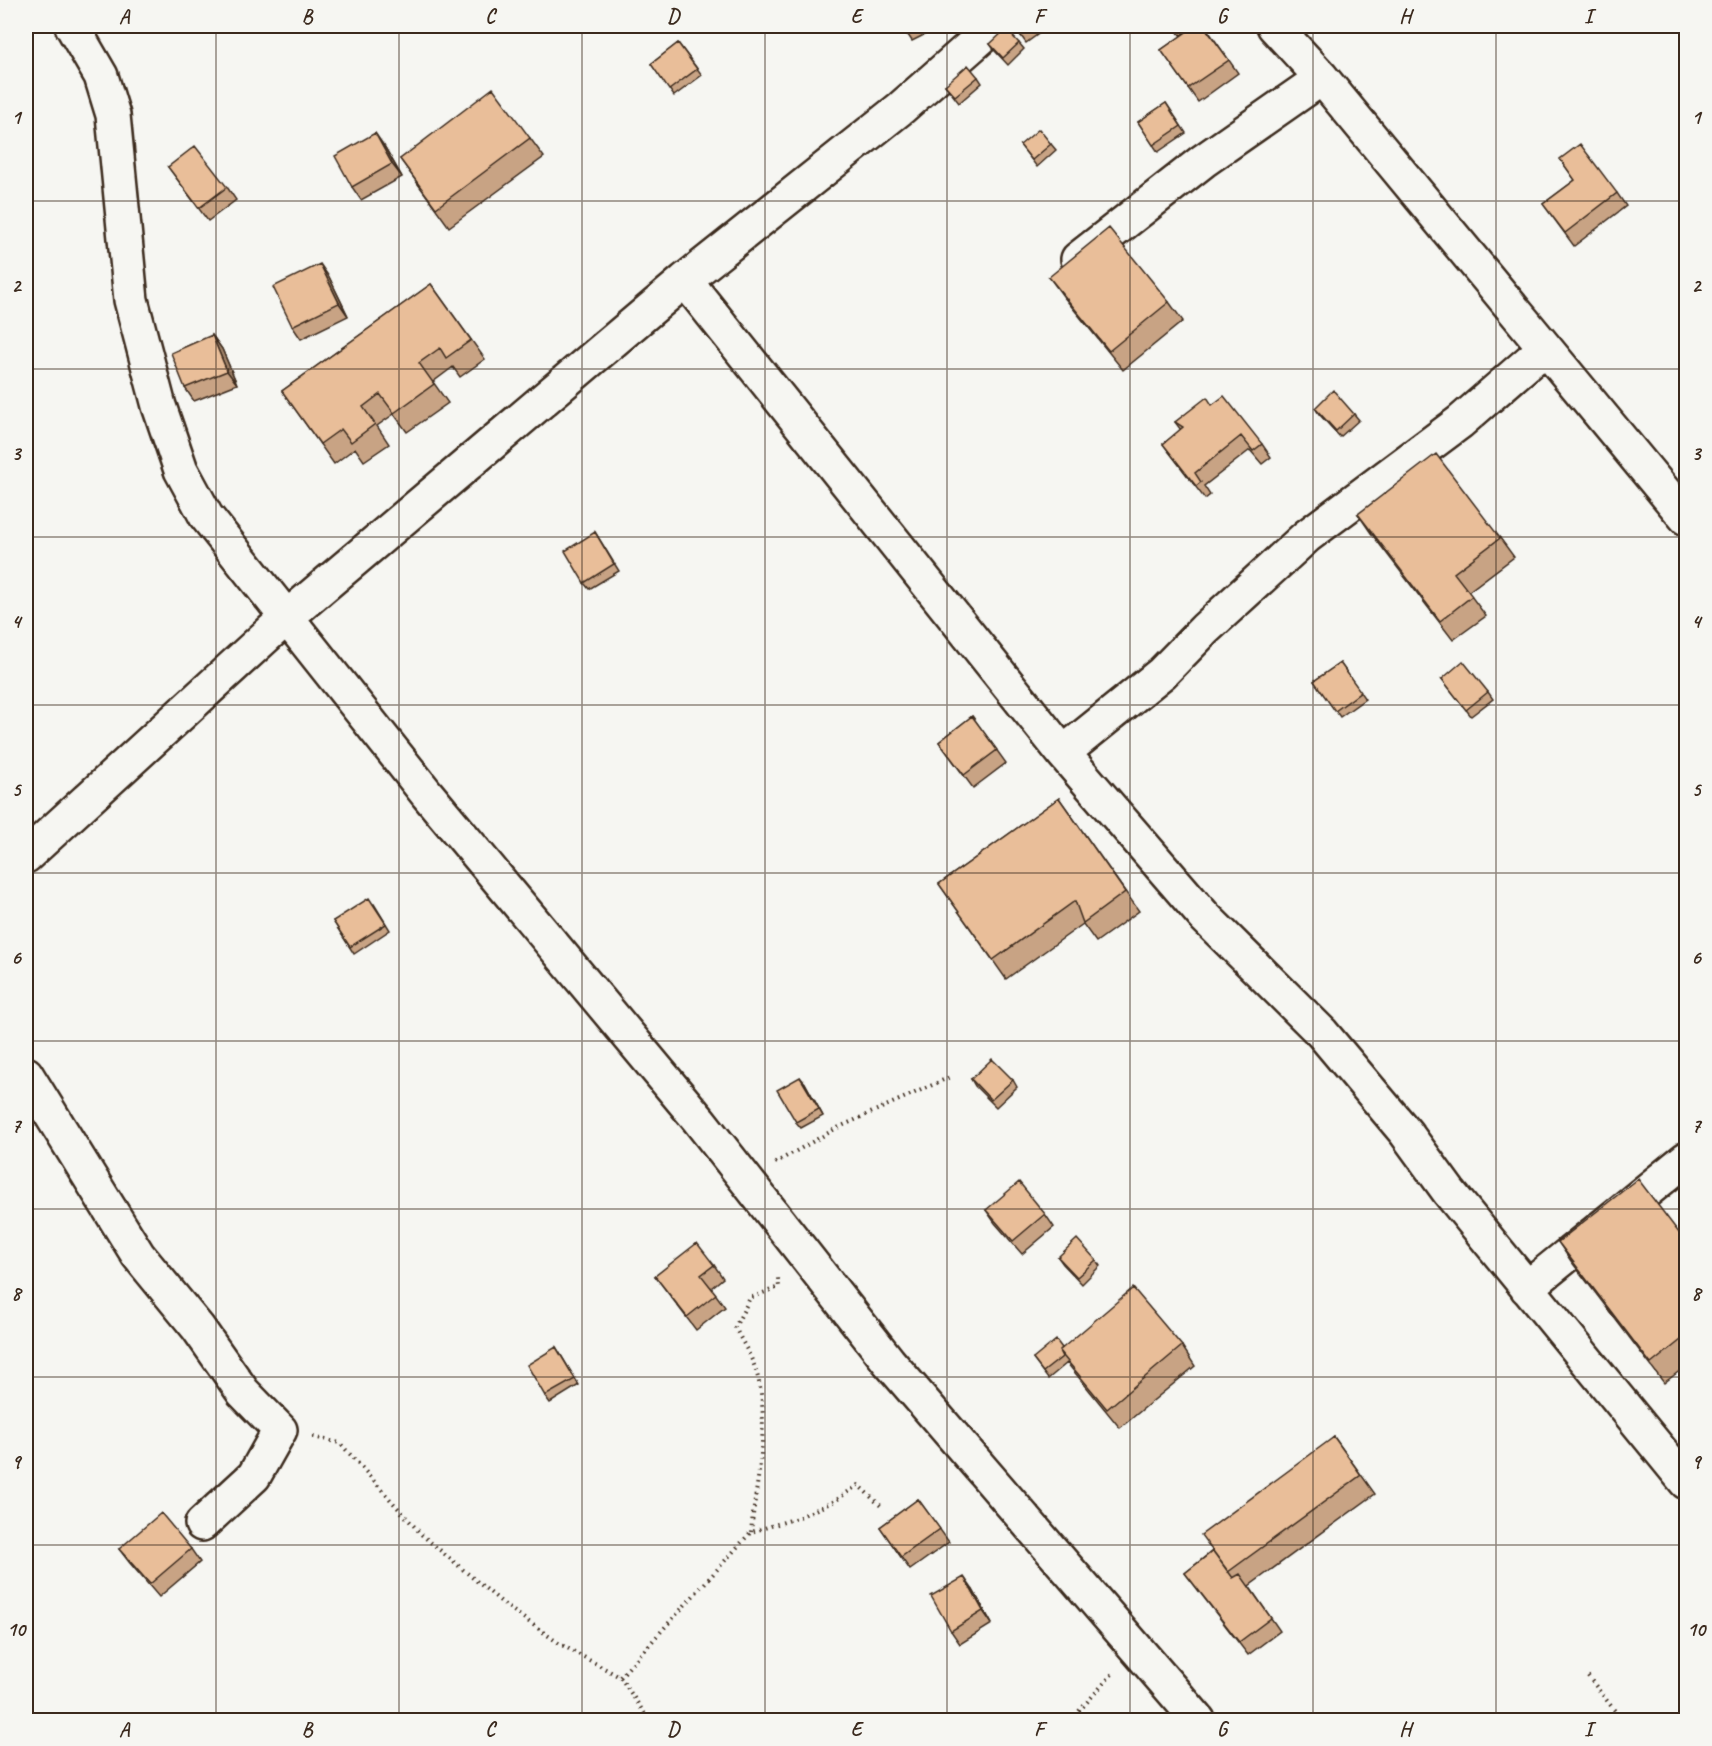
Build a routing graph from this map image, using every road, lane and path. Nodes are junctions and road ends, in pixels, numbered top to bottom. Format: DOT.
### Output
graph roads {
  1 [pos="72,26"];
  2 [pos="994,26"];
  3 [pos="1274,26"];
  4 [pos="1322,78"];
  5 [pos="1067,268"];
  6 [pos="685,280"];
  7 [pos="1545,348"];
  8 [pos="1686,518"];
  9 [pos="287,617"];
  10 [pos="1063,753"];
  11 [pos="26,856"];
  12 [pos="26,1074"];
  13 [pos="950,1077"];
  14 [pos="1686,1160"];
  15 [pos="745,1177"];
  16 [pos="778,1220"];
  17 [pos="1527,1288"];
  18 [pos="280,1430"];
  19 [pos="1686,1482"];
  20 [pos="882,1508"];
  21 [pos="202,1524"];
  22 [pos="751,1532"];
  23 [pos="1136,1647"];
  24 [pos="1588,1676"];
  25 [pos="620,1677"];
  26 [pos="649,1720"];
  27 [pos="1071,1720"];
  28 [pos="1198,1720"];
  29 [pos="1622,1720"];
  1 -- 9 [label="street"];
  2 -- 6 [label="street"];
  3 -- 4 [label="street"];
  4 -- 5 [label="street"];
  4 -- 7 [label="street"];
  6 -- 9 [label="street"];
  6 -- 10 [label="street"];
  7 -- 8 [label="street"];
  7 -- 10 [label="street"];
  9 -- 11 [label="street"];
  9 -- 15 [label="street"];
  10 -- 17 [label="street"];
  12 -- 18 [label="street"];
  13 -- 15 [label="path"];
  14 -- 17 [label="street"];
  15 -- 16 [label="street"];
  16 -- 22 [label="path"];
  16 -- 23 [label="street"];
  17 -- 19 [label="street"];
  18 -- 21 [label="street"];
  18 -- 25 [label="path"];
  20 -- 22 [label="path"];
  22 -- 25 [label="path"];
  23 -- 27 [label="path"];
  23 -- 28 [label="street"];
  24 -- 29 [label="path"];
  25 -- 26 [label="path"];
}
